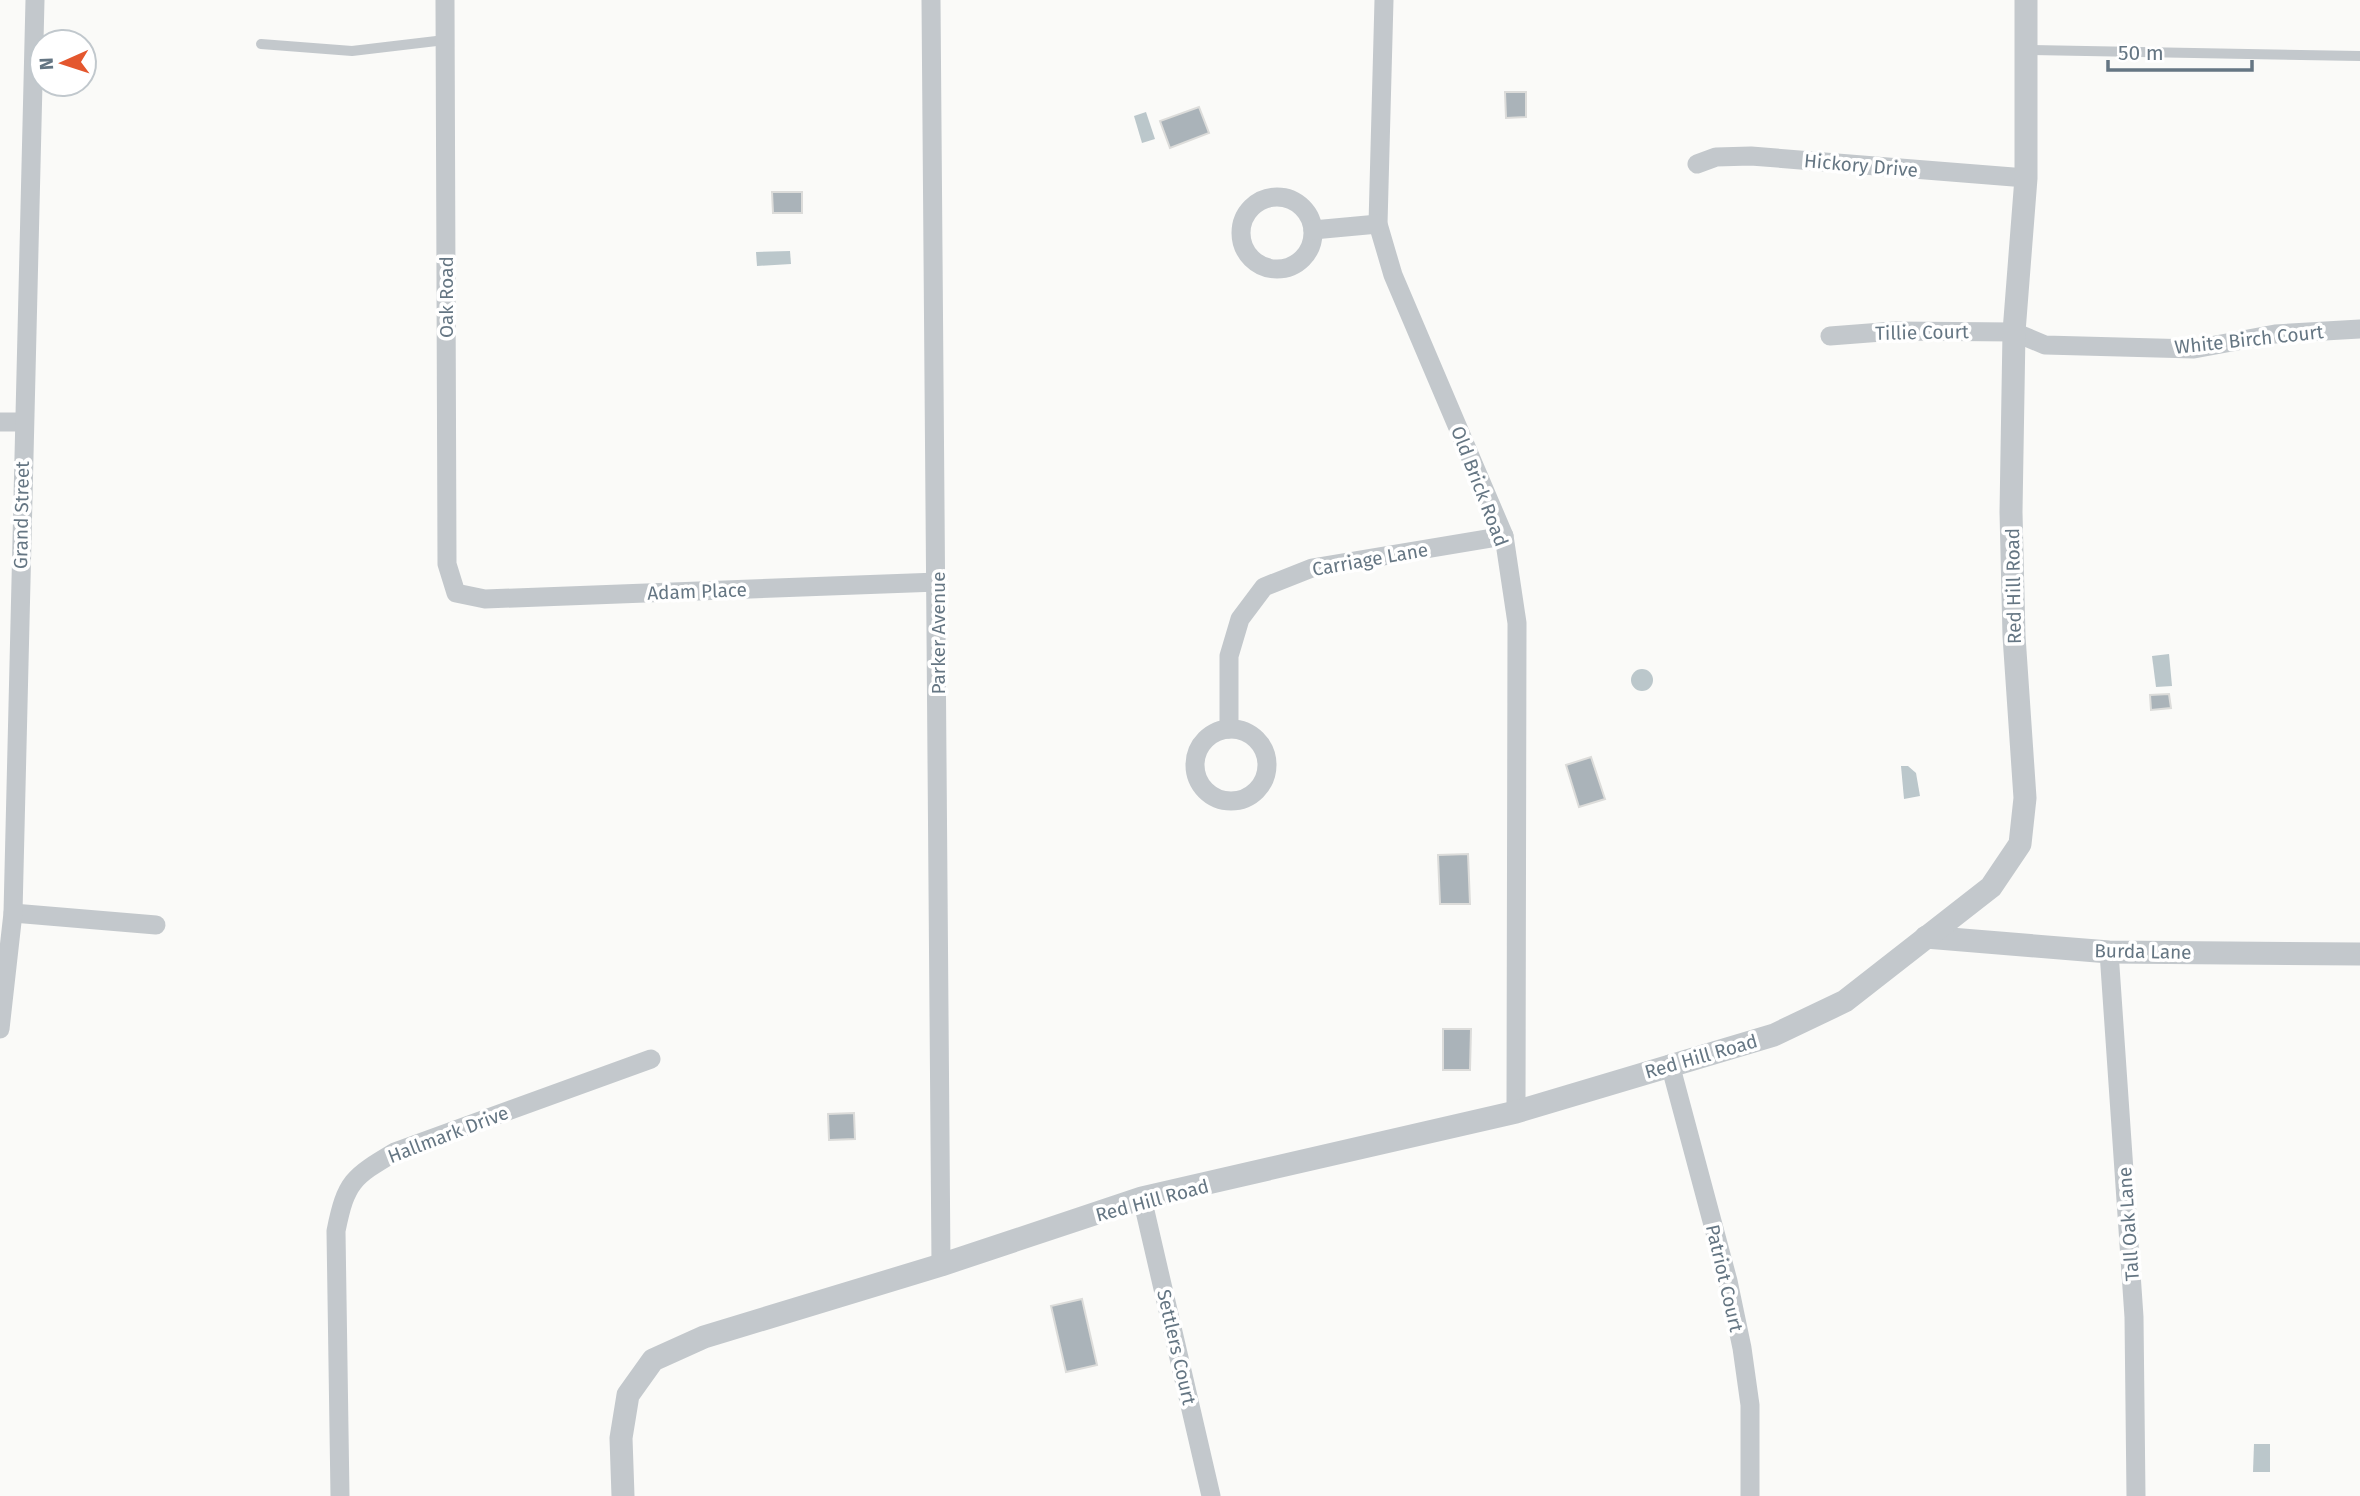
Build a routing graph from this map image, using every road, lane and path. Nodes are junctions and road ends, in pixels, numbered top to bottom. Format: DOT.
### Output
graph roads {
  1 [pos="35,0"];
  2 [pos="444,0"];
  3 [pos="931,0"];
  4 [pos="1384,0"];
  5 [pos="2025,0"];
  6 [pos="445,40"];
  7 [pos="261,44"];
  8 [pos="2026,50"];
  9 [pos="2360,56"];
  10 [pos="1698,164"];
  11 [pos="2026,178"];
  12 [pos="1378,224"];
  13 [pos="1313,229"];
  14 [pos="2360,328"];
  15 [pos="2014,332"];
  16 [pos="1830,336"];
  17 [pos="0,422"];
  18 [pos="22,422"];
  19 [pos="1504,536"];
  20 [pos="938,582"];
  21 [pos="456,593"];
  22 [pos="1228,729"];
  23 [pos="13,913"];
  24 [pos="156,925"];
  25 [pos="1926,937"];
  26 [pos="2109,952"];
  27 [pos="2360,954"];
  28 [pos="0,1029"];
  29 [pos="651,1059"];
  30 [pos="1670,1064"];
  31 [pos="1516,1112"];
  32 [pos="1142,1198"];
  33 [pos="941,1265"];
  34 [pos="340,1496"];
  35 [pos="623,1496"];
  36 [pos="1211,1496"];
  37 [pos="1750,1496"];
  38 [pos="2136,1496"];
  1 -- 18 [label="street, Grand Street"];
  2 -- 6 [label="street, Oak Road"];
  3 -- 20 [label="street, Parker Avenue"];
  4 -- 12 [label="street, Old Brick Road"];
  5 -- 8 [label="street, Red Hill Road"];
  6 -- 7 [label="lane"];
  6 -- 21 [label="street, Oak Road"];
  8 -- 9 [label="lane"];
  8 -- 11 [label="street, Red Hill Road"];
  10 -- 11 [label="street, Hickory Drive"];
  11 -- 15 [label="street, Red Hill Road"];
  12 -- 13 [label="street"];
  12 -- 19 [label="street, Old Brick Road"];
  14 -- 15 [label="street, White Birch Court"];
  15 -- 16 [label="street, Tillie Court"];
  15 -- 25 [label="street, Red Hill Road"];
  17 -- 18 [label="street"];
  18 -- 23 [label="street, Grand Street"];
  19 -- 22 [label="street, Carriage Lane"];
  19 -- 31 [label="street, Old Brick Road"];
  20 -- 21 [label="street, Adam Place"];
  20 -- 33 [label="street, Parker Avenue"];
  23 -- 24 [label="street"];
  23 -- 28 [label="street, Grand Street"];
  25 -- 26 [label="street, Burda Lane"];
  25 -- 30 [label="street, Red Hill Road"];
  26 -- 27 [label="street, Burda Lane"];
  26 -- 38 [label="street, Tall Oak Lane"];
  29 -- 34 [label="street, Hallmark Drive"];
  30 -- 31 [label="street, Red Hill Road"];
  30 -- 37 [label="street, Patriot Court"];
  31 -- 32 [label="street, Red Hill Road"];
  32 -- 33 [label="street, Red Hill Road"];
  32 -- 36 [label="street, Settlers Court"];
  33 -- 35 [label="street, Red Hill Road"];
}
